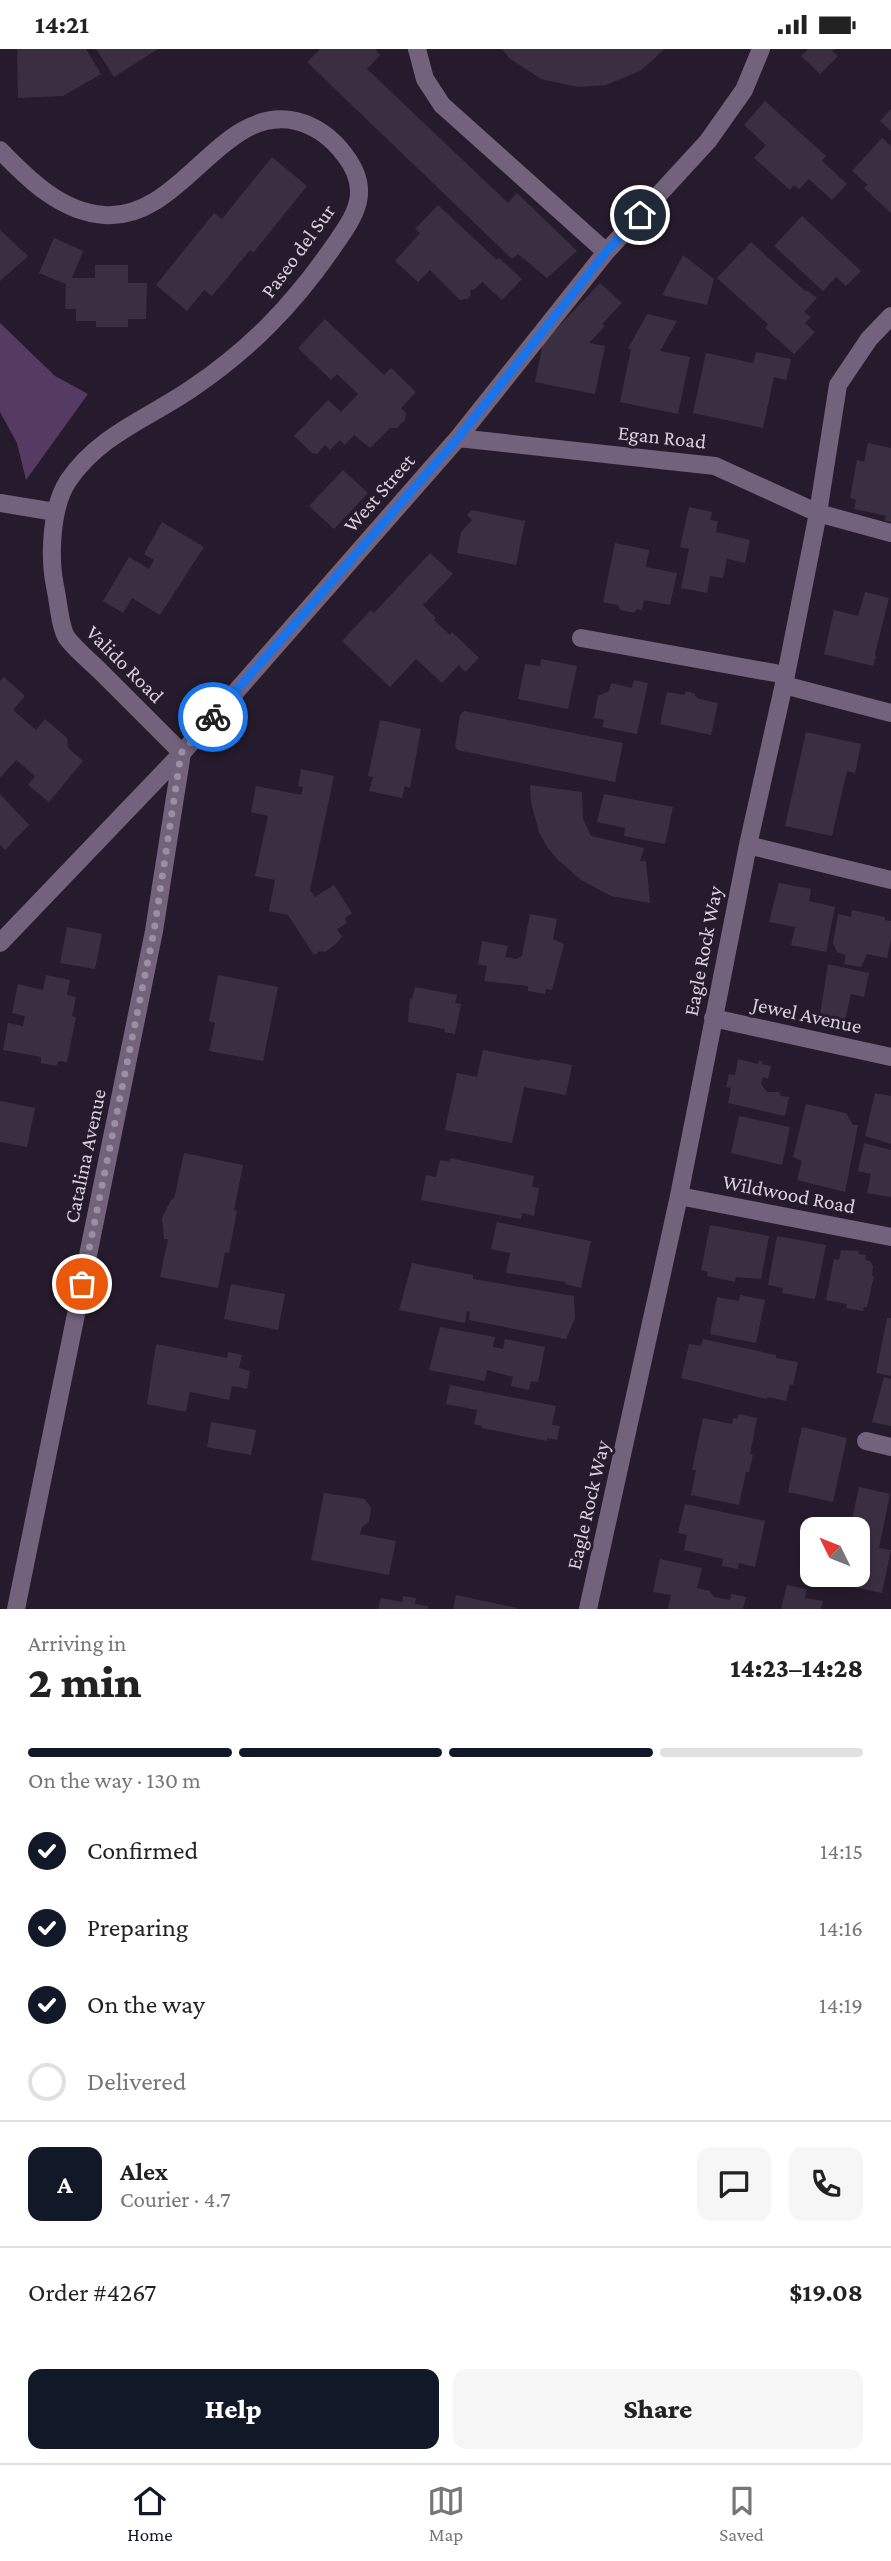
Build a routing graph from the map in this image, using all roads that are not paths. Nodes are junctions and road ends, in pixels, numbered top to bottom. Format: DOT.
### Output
graph roads {
  1 [pos="417,49"];
  2 [pos="761,49"];
  3 [pos="0,150"];
  4 [pos="606,252"];
  5 [pos="891,316"];
  6 [pos="458,438"];
  7 [pos="0,503"];
  8 [pos="55,512"];
  9 [pos="818,513"];
  10 [pos="891,533"];
  11 [pos="581,638"];
  12 [pos="785,680"];
  13 [pos="891,713"];
  14 [pos="181,753"];
  15 [pos="748,845"];
  16 [pos="891,880"];
  17 [pos="0,943"];
  18 [pos="713,1018"];
  19 [pos="891,1057"];
  20 [pos="679,1196"];
  21 [pos="891,1237"];
  22 [pos="866,1441"];
  23 [pos="891,1447"];
  24 [pos="16,1609"];
  25 [pos="588,1609"];
  1 -- 4 [label="street"];
  2 -- 4 [label="street, West Street"];
  3 -- 8 [label="street, Paseo del Sur"];
  4 -- 6 [label="street, West Street"];
  5 -- 9 [label="street, Eagle Rock Way"];
  6 -- 9 [label="street, Egan Road"];
  6 -- 14 [label="street, West Street"];
  7 -- 8 [label="street"];
  8 -- 14 [label="street, Valido Road"];
  9 -- 10 [label="street, Egan Road"];
  9 -- 12 [label="street, Eagle Rock Way"];
  11 -- 12 [label="street"];
  12 -- 13 [label="street"];
  12 -- 15 [label="street, Eagle Rock Way"];
  14 -- 17 [label="street, West Street"];
  14 -- 24 [label="street, Catalina Avenue"];
  15 -- 16 [label="street"];
  15 -- 18 [label="street, Eagle Rock Way"];
  18 -- 19 [label="street, Jewel Avenue"];
  18 -- 20 [label="street, Eagle Rock Way"];
  20 -- 21 [label="street, Wildwood Road"];
  20 -- 25 [label="street, Eagle Rock Way"];
  22 -- 23 [label="street"];
}
